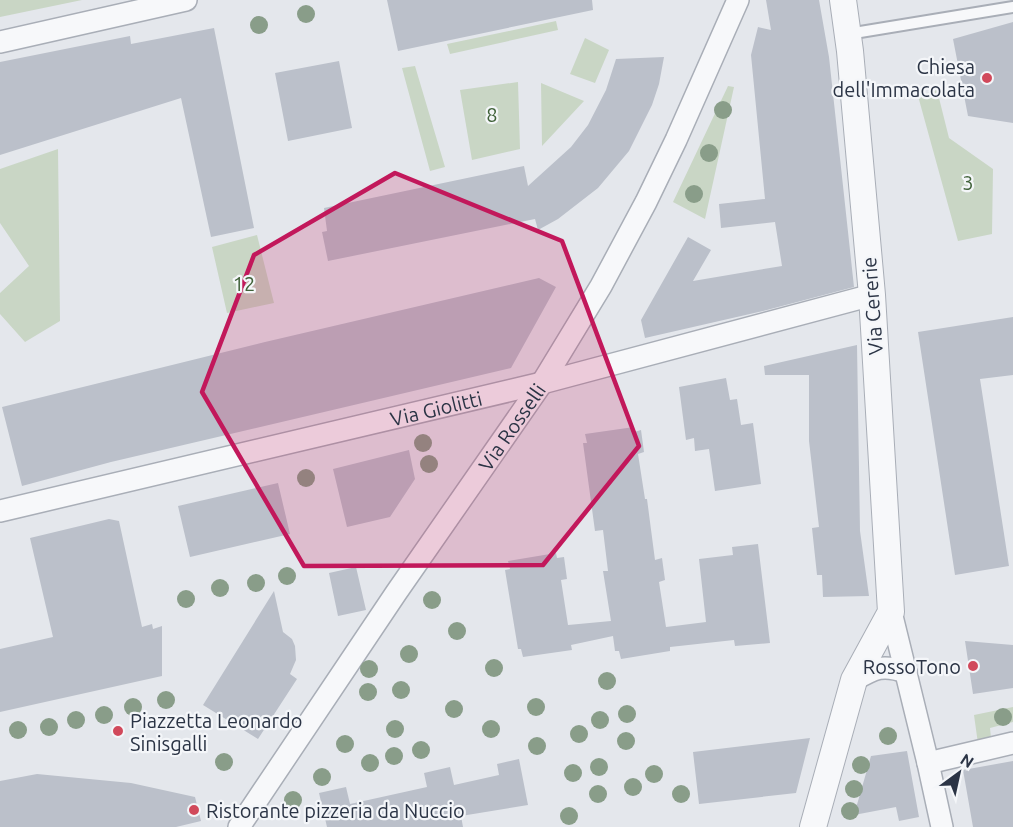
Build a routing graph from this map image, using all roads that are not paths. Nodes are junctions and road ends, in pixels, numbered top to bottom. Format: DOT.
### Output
graph roads {
  1 [pos="186,0"];
  2 [pos="738,0"];
  3 [pos="843,0"];
  4 [pos="1013,7"];
  5 [pos="848,34"];
  6 [pos="0,42"];
  7 [pos="872,295"];
  8 [pos="542,383"];
  9 [pos="0,511"];
  10 [pos="891,612"];
  11 [pos="906,672"];
  12 [pos="854,680"];
  13 [pos="1013,743"];
  14 [pos="928,763"];
  15 [pos="239,827"];
  16 [pos="813,827"];
  17 [pos="942,827"];
  1 -- 6 [label="street"];
  2 -- 8 [label="street, Via Rosselli"];
  3 -- 5 [label="street, Via Cererie"];
  4 -- 5 [label="lane"];
  5 -- 7 [label="street, Via Cererie"];
  7 -- 8 [label="street, Via Giolitti"];
  7 -- 10 [label="street, Via Cererie"];
  8 -- 9 [label="street, Via Giolitti"];
  8 -- 15 [label="street, Via Rosselli"];
  10 -- 11 [label="street"];
  10 -- 12 [label="street"];
  11 -- 12 [label="street"];
  11 -- 14 [label="street"];
  12 -- 16 [label="street"];
  13 -- 14 [label="street"];
  14 -- 17 [label="street"];
}
